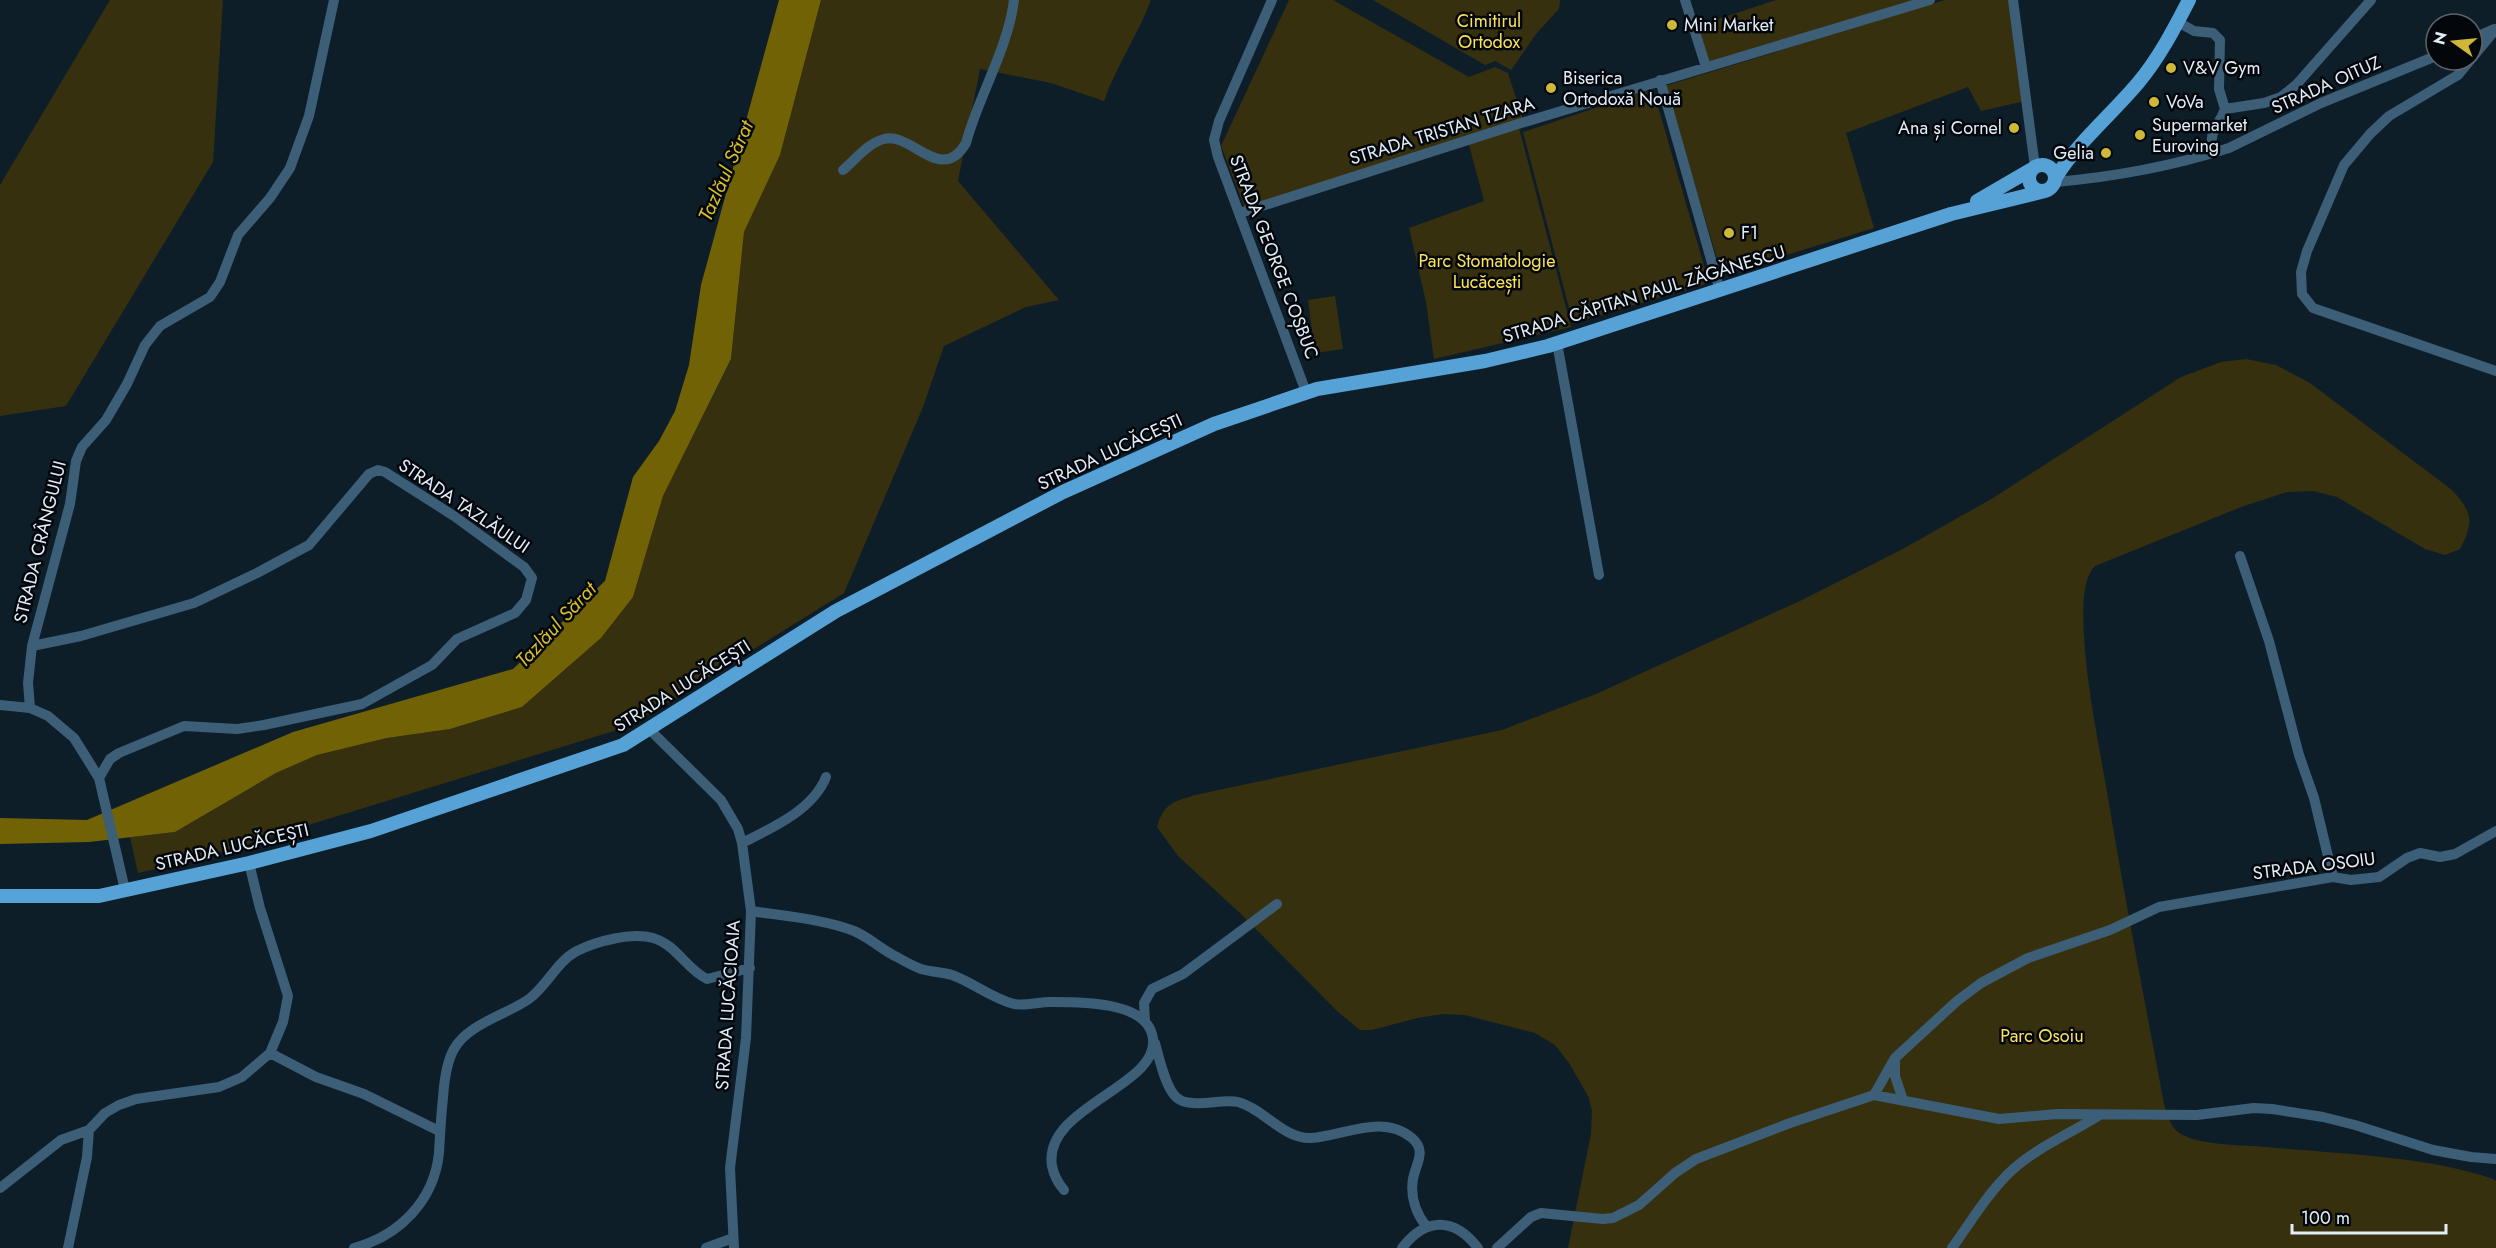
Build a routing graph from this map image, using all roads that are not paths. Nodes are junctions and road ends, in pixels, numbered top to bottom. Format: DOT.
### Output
graph roads {
  1 [pos="334,0"];
  2 [pos="1014,0"];
  3 [pos="1272,0"];
  4 [pos="1685,0"];
  5 [pos="1930,0"];
  6 [pos="2013,0"];
  7 [pos="2189,0"];
  8 [pos="2371,0"];
  9 [pos="2178,22"];
  10 [pos="2496,28"];
  11 [pos="2424,61"];
  12 [pos="1706,67"];
  13 [pos="1660,80"];
  14 [pos="2225,110"];
  15 [pos="2093,131"];
  16 [pos="2213,153"];
  17 [pos="2035,167"];
  18 [pos="843,170"];
  19 [pos="2052,183"];
  20 [pos="1240,213"];
  21 [pos="1951,214"];
  22 [pos="1720,291"];
  23 [pos="1557,343"];
  24 [pos="2496,371"];
  25 [pos="1306,392"];
  26 [pos="2240,556"];
  27 [pos="1599,575"];
  28 [pos="32,646"];
  29 [pos="0,705"];
  30 [pos="30,708"];
  31 [pos="649,729"];
  32 [pos="826,777"];
  33 [pos="99,778"];
  34 [pos="2496,831"];
  35 [pos="742,843"];
  36 [pos="249,863"];
  37 [pos="2333,877"];
  38 [pos="125,890"];
  39 [pos="0,896"];
  40 [pos="1277,904"];
  41 [pos="751,911"];
  42 [pos="750,968"];
  43 [pos="1145,1020"];
  44 [pos="1154,1040"];
  45 [pos="270,1053"];
  46 [pos="1895,1058"];
  47 [pos="1874,1095"];
  48 [pos="1903,1100"];
  49 [pos="2098,1116"];
  50 [pos="89,1130"];
  51 [pos="439,1131"];
  52 [pos="2496,1159"];
  53 [pos="0,1188"];
  54 [pos="1064,1190"];
  55 [pos="1426,1226"];
  56 [pos="734,1243"];
  57 [pos="68,1248"];
  58 [pos="354,1248"];
  59 [pos="706,1248"];
  60 [pos="1402,1248"];
  61 [pos="1478,1248"];
  62 [pos="1497,1248"];
  63 [pos="1952,1248"];
  1 -- 28 [label="street, STRADA CRÂNGULUI"];
  2 -- 18 [label="street"];
  3 -- 20 [label="street, STRADA GEORGE COȘBUC"];
  4 -- 12 [label="street"];
  5 -- 12 [label="street, STRADA TRISTAN TZARA"];
  6 -- 17 [label="street"];
  7 -- 9 [label="main road, STRADA CĂPITAN PAUL ZĂGĂNESCU"];
  8 -- 14 [label="street"];
  9 -- 14 [label="street"];
  9 -- 15 [label="main road, STRADA CĂPITAN PAUL ZĂGĂNESCU"];
  10 -- 24 [label="street"];
  11 -- 16 [label="street, STRADA OITUZ"];
  12 -- 13 [label="street, STRADA TRISTAN TZARA"];
  13 -- 20 [label="street, STRADA TRISTAN TZARA"];
  13 -- 22 [label="street"];
  14 -- 16 [label="street"];
  15 -- 17 [label="main road, STRADA CĂPITAN PAUL ZĂGĂNESCU"];
  15 -- 19 [label="main road, STRADA CĂPITAN PAUL ZĂGĂNESCU"];
  16 -- 19 [label="street, STRADA OITUZ"];
  17 -- 19 [label="main road"];
  17 -- 19 [label="main road"];
  17 -- 21 [label="main road, STRADA CĂPITAN PAUL ZĂGĂNESCU"];
  19 -- 21 [label="main road, STRADA CĂPITAN PAUL ZĂGĂNESCU"];
  20 -- 25 [label="street, STRADA GEORGE COȘBUC"];
  21 -- 22 [label="main road, STRADA CĂPITAN PAUL ZĂGĂNESCU"];
  22 -- 23 [label="main road, STRADA CĂPITAN PAUL ZĂGĂNESCU"];
  23 -- 25 [label="main road, STRADA CĂPITAN PAUL ZĂGĂNESCU"];
  23 -- 27 [label="street"];
  25 -- 31 [label="main road, STRADA LUCĂCEȘTI"];
  26 -- 37 [label="street"];
  28 -- 30 [label="street, STRADA CRÂNGULUI"];
  28 -- 33 [label="street, STRADA TAZLĂULUI"];
  29 -- 30 [label="street"];
  30 -- 33 [label="street"];
  31 -- 35 [label="street, STRADA LUCĂCIOAIA"];
  31 -- 36 [label="main road, STRADA LUCĂCEȘTI"];
  32 -- 35 [label="street"];
  33 -- 38 [label="street"];
  34 -- 37 [label="street, STRADA OSOIU"];
  35 -- 41 [label="street, STRADA LUCĂCIOAIA"];
  36 -- 38 [label="main road, STRADA LUCĂCEȘTI"];
  36 -- 45 [label="street"];
  37 -- 46 [label="street, STRADA OSOIU"];
  38 -- 39 [label="main road, STRADA LUCĂCEȘTI"];
  40 -- 43 [label="street"];
  41 -- 42 [label="street, STRADA LUCĂCIOAIA"];
  41 -- 43 [label="street"];
  42 -- 51 [label="street"];
  42 -- 56 [label="street, STRADA LUCĂCIOAIA"];
  43 -- 44 [label="street"];
  44 -- 54 [label="street"];
  44 -- 55 [label="street"];
  45 -- 50 [label="street"];
  45 -- 51 [label="street"];
  46 -- 47 [label="street, STRADA OSOIU"];
  46 -- 48 [label="street"];
  47 -- 48 [label="street"];
  47 -- 62 [label="street"];
  48 -- 49 [label="street"];
  49 -- 52 [label="street"];
  49 -- 63 [label="street"];
  50 -- 53 [label="street"];
  50 -- 57 [label="street"];
  51 -- 58 [label="street"];
  55 -- 60 [label="street"];
  55 -- 61 [label="street"];
  56 -- 59 [label="street"];
}
